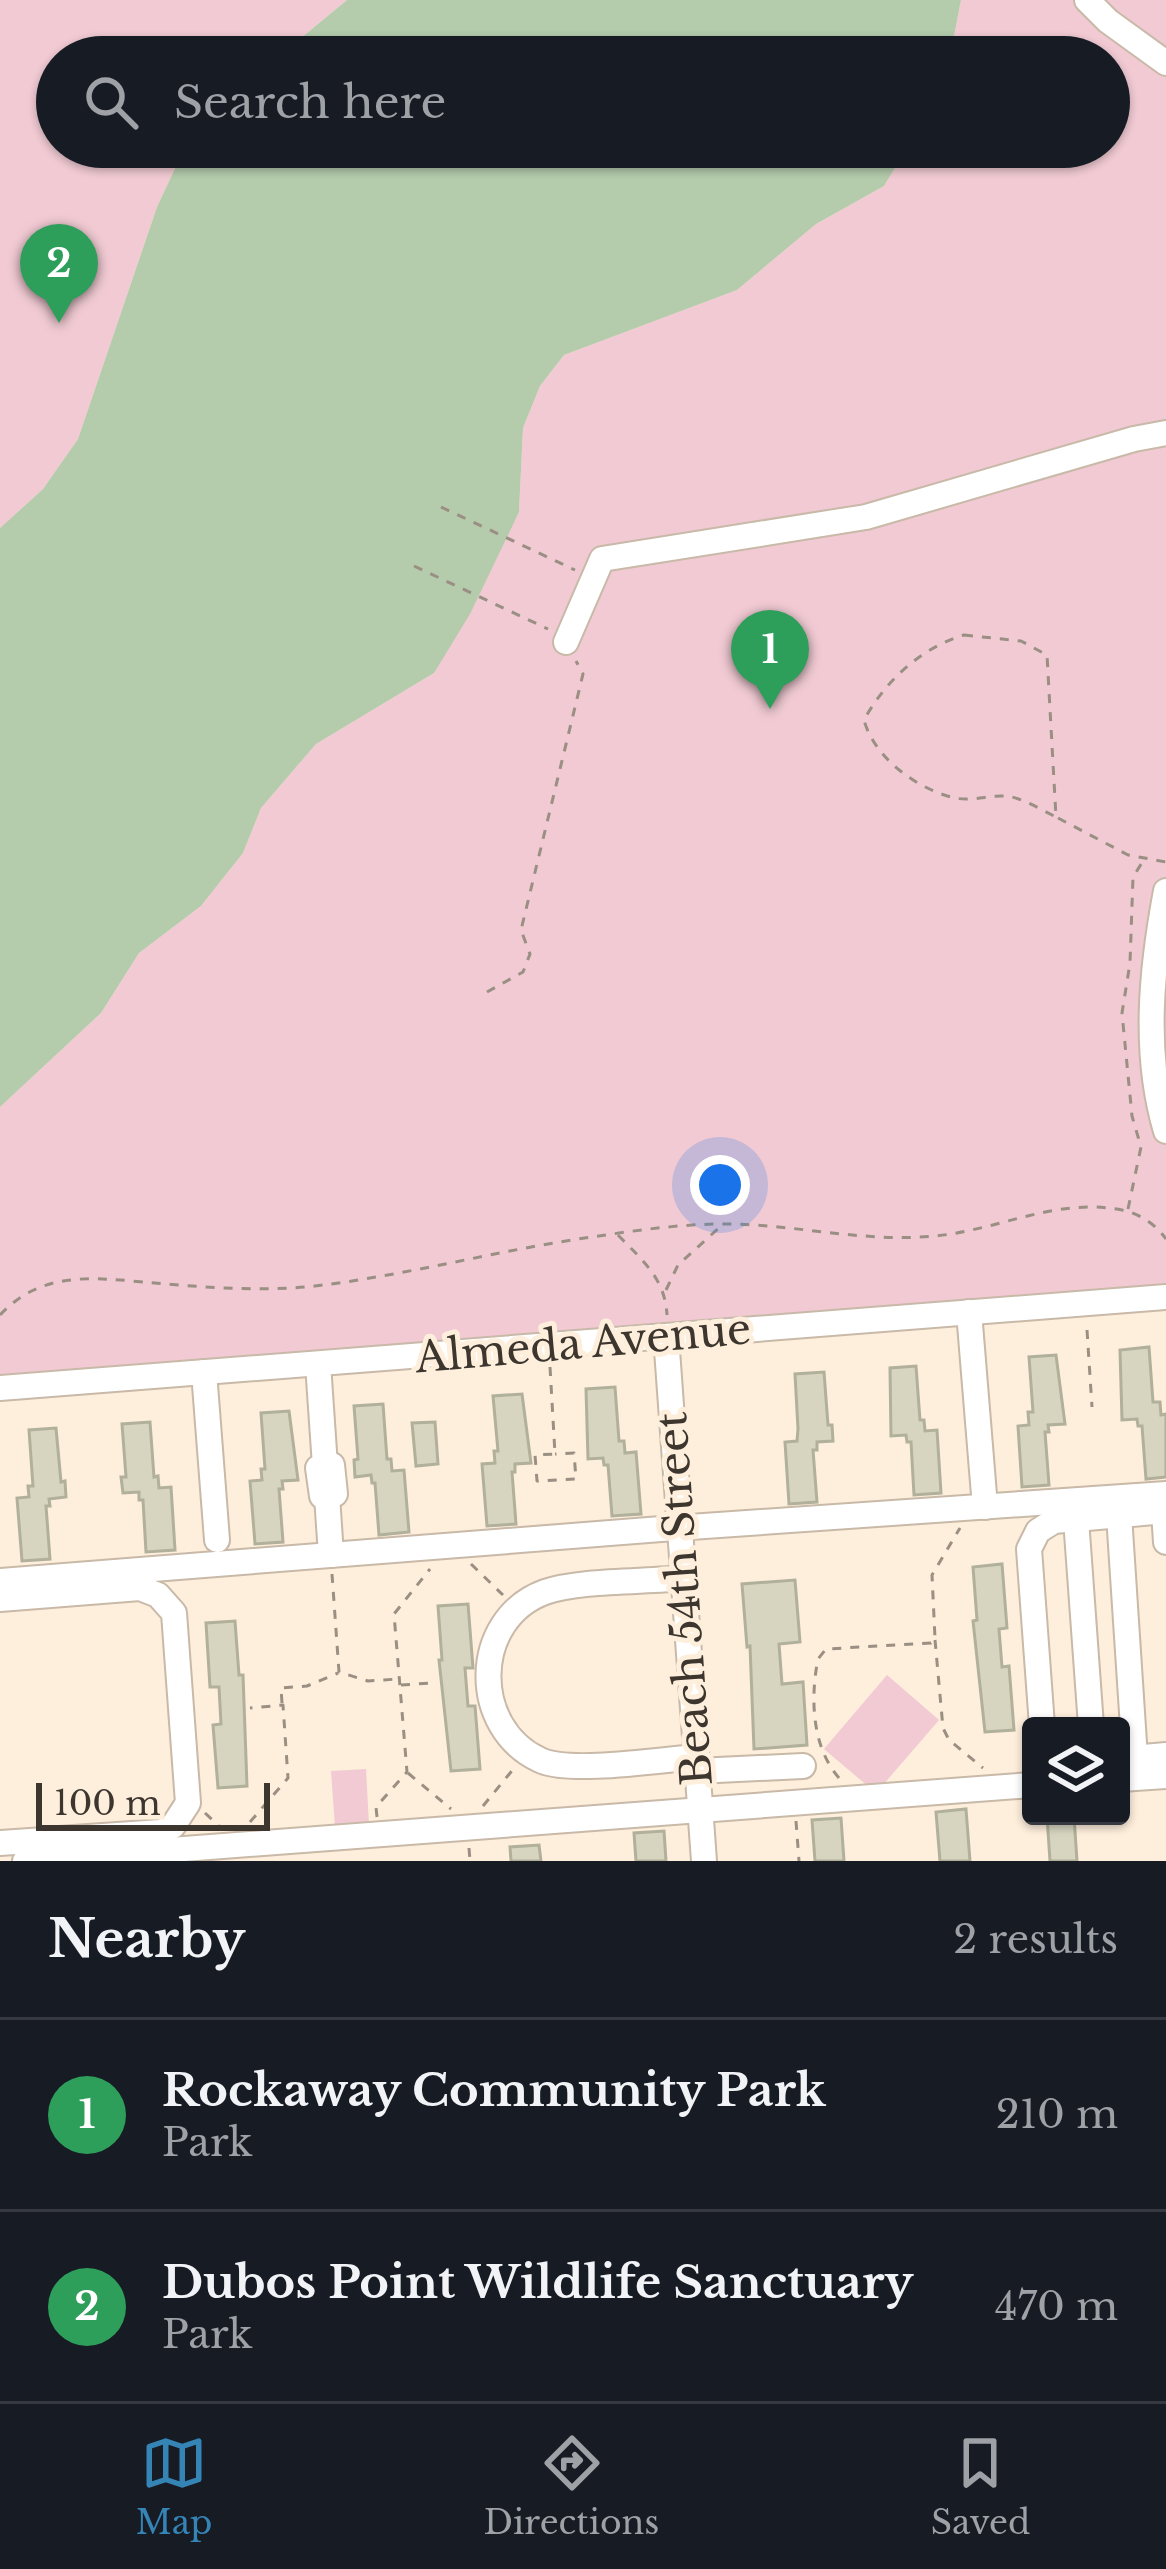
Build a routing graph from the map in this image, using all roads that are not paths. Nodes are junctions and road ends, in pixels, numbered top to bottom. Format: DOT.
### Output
graph roads {
  1 [pos="1088,0"];
  2 [pos="1129,36"];
  3 [pos="1130,37"];
  4 [pos="1166,63"];
  5 [pos="1164,437"];
  6 [pos="567,640"];
  7 [pos="1166,891"];
  8 [pos="1162,939"];
  9 [pos="1166,1131"];
  10 [pos="1166,1298"];
  11 [pos="969,1312"];
  12 [pos="666,1336"];
  13 [pos="318,1364"];
  14 [pos="204,1372"];
  15 [pos="0,1388"];
  16 [pos="1165,1506"];
  17 [pos="979,1507"];
  18 [pos="1119,1515"];
  19 [pos="1076,1519"];
  20 [pos="679,1527"];
  21 [pos="217,1540"];
  22 [pos="1166,1542"];
  23 [pos="331,1555"];
  24 [pos="683,1578"];
  25 [pos="0,1582"];
  26 [pos="0,1599"];
  27 [pos="1041,1717"];
  28 [pos="1090,1717"];
  29 [pos="1125,1717"];
  30 [pos="1166,1755"];
  31 [pos="696,1764"];
  32 [pos="1130,1764"];
  33 [pos="803,1766"];
  34 [pos="1130,1766"];
  35 [pos="1166,1776"];
  36 [pos="1018,1786"];
  37 [pos="700,1809"];
  38 [pos="0,1844"];
  39 [pos="25,1861"];
  40 [pos="704,1861"];
  1 -- 2 [label="street"];
  3 -- 4 [label="street"];
  5 -- 6 [label="street"];
  7 -- 8 [label="street"];
  8 -- 9 [label="street"];
  10 -- 11 [label="street, Almeda Avenue"];
  11 -- 12 [label="street, Almeda Avenue"];
  11 -- 17 [label="street"];
  12 -- 13 [label="street, Almeda Avenue"];
  12 -- 20 [label="street, Beach 54th Street"];
  13 -- 14 [label="street, Almeda Avenue"];
  13 -- 23 [label="street"];
  14 -- 15 [label="street, Almeda Avenue"];
  14 -- 21 [label="street"];
  16 -- 17 [label="street"];
  16 -- 18 [label="street"];
  16 -- 22 [label="street"];
  17 -- 20 [label="street"];
  18 -- 19 [label="street"];
  18 -- 29 [label="street"];
  19 -- 27 [label="street"];
  19 -- 28 [label="street"];
  20 -- 23 [label="street"];
  20 -- 24 [label="street, Beach 54th Street"];
  23 -- 25 [label="street"];
  24 -- 31 [label="street, Beach 54th Street"];
  24 -- 31 [label="street"];
  26 -- 38 [label="street"];
  30 -- 32 [label="street"];
  31 -- 33 [label="street"];
  31 -- 37 [label="street, Beach 54th Street"];
  34 -- 35 [label="street"];
  36 -- 37 [label="street"];
  37 -- 39 [label="street"];
  37 -- 40 [label="street, Beach 54th Street"];
}
